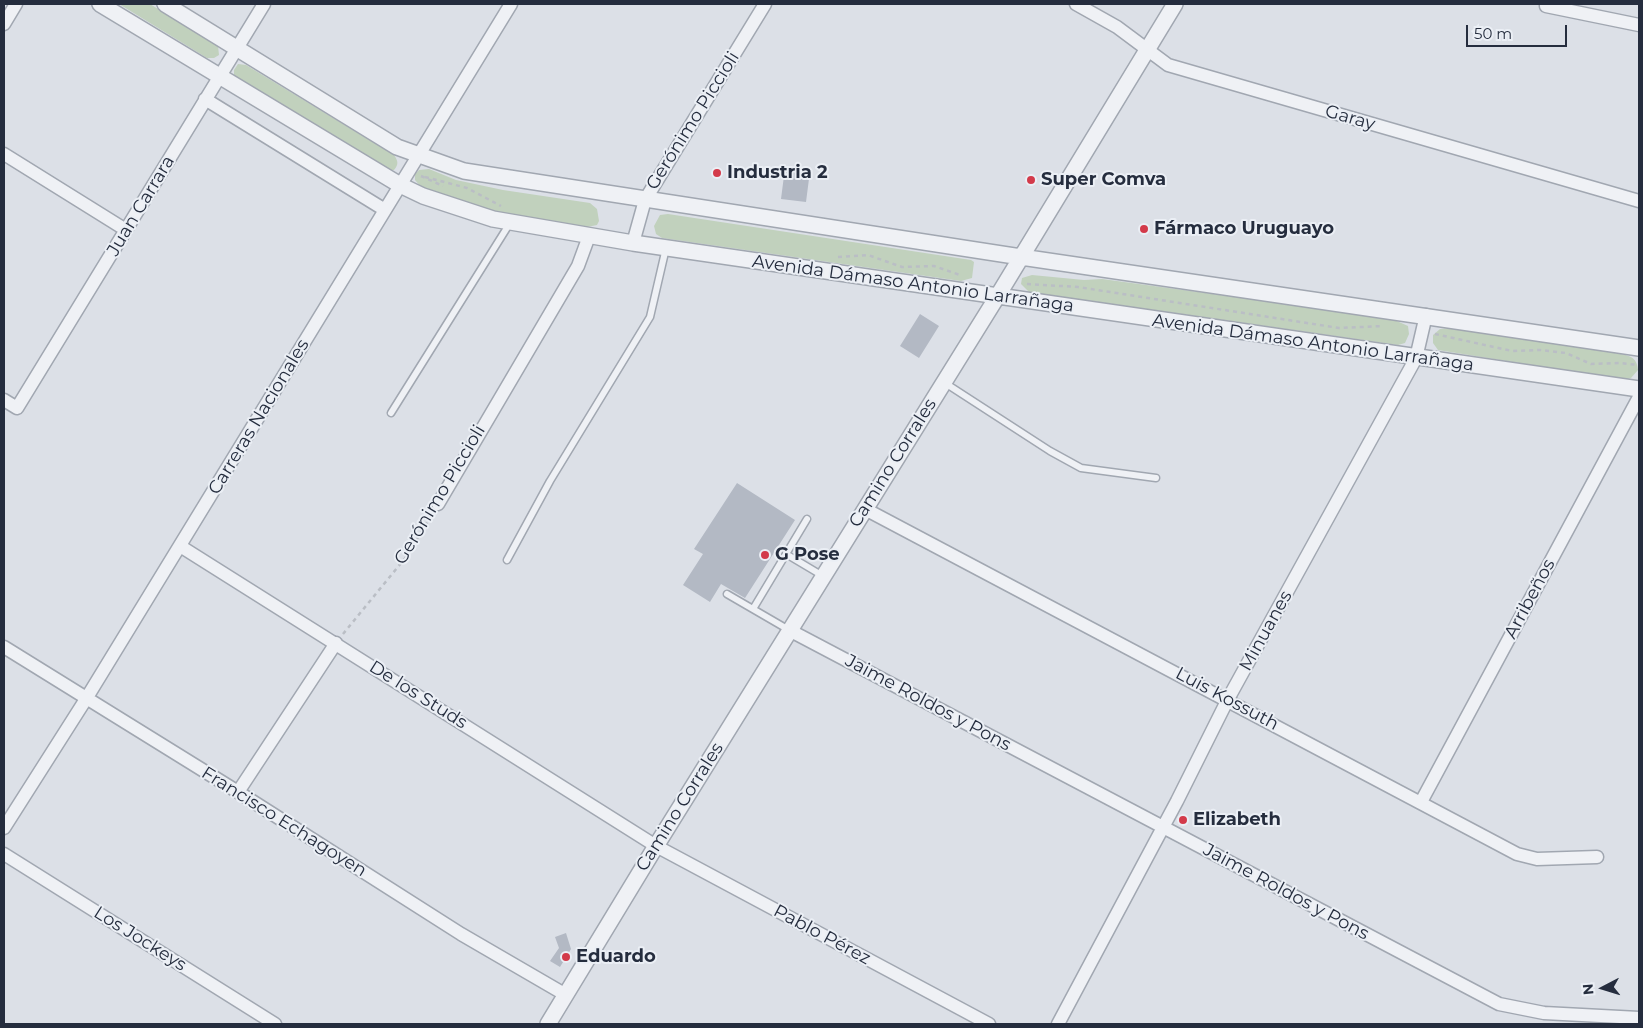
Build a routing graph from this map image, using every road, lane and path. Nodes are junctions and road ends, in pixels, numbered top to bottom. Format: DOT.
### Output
graph roads {
  1 [pos="16,4"];
  2 [pos="100,4"];
  3 [pos="165,4"];
  4 [pos="264,4"];
  5 [pos="511,4"];
  6 [pos="765,4"];
  7 [pos="1076,4"];
  8 [pos="1175,4"];
  9 [pos="1546,6"];
  10 [pos="4,24"];
  11 [pos="1639,24"];
  12 [pos="237,48"];
  13 [pos="1146,49"];
  14 [pos="220,77"];
  15 [pos="206,99"];
  16 [pos="4,154"];
  17 [pos="419,156"];
  18 [pos="419,175"];
  19 [pos="400,185"];
  20 [pos="645,200"];
  21 [pos="1639,201"];
  22 [pos="385,210"];
  23 [pos="510,216"];
  24 [pos="126,230"];
  25 [pos="589,236"];
  26 [pos="633,243"];
  27 [pos="666,248"];
  28 [pos="828,256"];
  29 [pos="1020,257"];
  30 [pos="964,277"];
  31 [pos="1005,283"];
  32 [pos="997,297"];
  33 [pos="1426,315"];
  34 [pos="1384,326"];
  35 [pos="1423,332"];
  36 [pos="1639,348"];
  37 [pos="1416,358"];
  38 [pos="1639,365"];
  39 [pos="944,382"];
  40 [pos="1639,389"];
  41 [pos="1639,397"];
  42 [pos="4,400"];
  43 [pos="391,413"];
  44 [pos="1156,478"];
  45 [pos="438,504"];
  46 [pos="865,509"];
  47 [pos="807,519"];
  48 [pos="180,546"];
  49 [pos="786,554"];
  50 [pos="507,560"];
  51 [pos="823,576"];
  52 [pos="727,594"];
  53 [pos="753,609"];
  54 [pos="790,630"];
  55 [pos="336,643"];
  56 [pos="4,647"];
  57 [pos="86,699"];
  58 [pos="1228,699"];
  59 [pos="238,792"];
  60 [pos="1421,802"];
  61 [pos="1164,827"];
  62 [pos="4,828"];
  63 [pos="656,846"];
  64 [pos="4,854"];
  65 [pos="1597,857"];
  66 [pos="566,995"];
  67 [pos="1639,1018"];
  68 [pos="275,1024"];
  69 [pos="548,1024"];
  70 [pos="989,1024"];
  71 [pos="1058,1024"];
  1 -- 10 [label="street"];
  2 -- 14 [label="street, Avenida Dámaso Antonio Larrañaga"];
  3 -- 12 [label="street"];
  4 -- 12 [label="street, Juan Carrara"];
  5 -- 17 [label="street, Carreras Nacionales"];
  6 -- 20 [label="street, Gerónimo Piccioli"];
  7 -- 13 [label="street, Garay"];
  8 -- 13 [label="street, Camino Corrales"];
  9 -- 11 [label="street"];
  12 -- 14 [label="street, Juan Carrara"];
  12 -- 17 [label="street"];
  13 -- 21 [label="street, Garay"];
  13 -- 29 [label="street, Camino Corrales"];
  14 -- 15 [label="street, Juan Carrara"];
  14 -- 19 [label="street, Avenida Dámaso Antonio Larrañaga"];
  15 -- 22 [label="street"];
  15 -- 24 [label="street, Juan Carrara"];
  16 -- 24 [label="street"];
  17 -- 19 [label="street, Carreras Nacionales"];
  17 -- 20 [label="street"];
  18 -- 23 [label="path"];
  19 -- 22 [label="street, Carreras Nacionales"];
  19 -- 23 [label="street, Avenida Dámaso Antonio Larrañaga"];
  20 -- 26 [label="street, Gerónimo Piccioli"];
  20 -- 29 [label="street"];
  22 -- 48 [label="street, Carreras Nacionales"];
  23 -- 25 [label="street, Avenida Dámaso Antonio Larrañaga"];
  23 -- 43 [label="lane"];
  24 -- 42 [label="street, Juan Carrara"];
  25 -- 26 [label="street, Avenida Dámaso Antonio Larrañaga"];
  25 -- 45 [label="street, Gerónimo Piccioli"];
  26 -- 27 [label="street, Avenida Dámaso Antonio Larrañaga"];
  27 -- 32 [label="street, Avenida Dámaso Antonio Larrañaga"];
  27 -- 50 [label="lane"];
  28 -- 30 [label="path"];
  29 -- 31 [label="street, Camino Corrales"];
  29 -- 33 [label="street"];
  31 -- 32 [label="street, Camino Corrales"];
  31 -- 34 [label="path"];
  32 -- 37 [label="street, Avenida Dámaso Antonio Larrañaga"];
  32 -- 39 [label="street, Camino Corrales"];
  33 -- 35 [label="street, Minuanes"];
  33 -- 36 [label="street"];
  35 -- 37 [label="street, Minuanes"];
  35 -- 38 [label="path"];
  37 -- 40 [label="street, Avenida Dámaso Antonio Larrañaga"];
  37 -- 58 [label="street, Minuanes"];
  39 -- 44 [label="lane"];
  39 -- 46 [label="street, Camino Corrales"];
  41 -- 60 [label="street, Arribeños"];
  45 -- 55 [label="path, Gerónimo Piccioli"];
  46 -- 51 [label="street, Camino Corrales"];
  46 -- 58 [label="street, Luis Kossuth"];
  47 -- 49 [label="lane"];
  48 -- 55 [label="street, De los Studs"];
  48 -- 57 [label="street, Carreras Nacionales"];
  49 -- 51 [label="lane"];
  49 -- 53 [label="lane"];
  51 -- 54 [label="street, Camino Corrales"];
  52 -- 53 [label="lane"];
  53 -- 54 [label="lane"];
  54 -- 61 [label="street, Jaime Roldos y Pons"];
  54 -- 63 [label="street, Camino Corrales"];
  55 -- 59 [label="street"];
  55 -- 63 [label="street, De los Studs"];
  56 -- 57 [label="street, Francisco Echagoyen"];
  57 -- 59 [label="street, Francisco Echagoyen"];
  57 -- 62 [label="street, Carreras Nacionales"];
  58 -- 60 [label="street, Luis Kossuth"];
  58 -- 61 [label="street, Minuanes"];
  59 -- 66 [label="street, Francisco Echagoyen"];
  60 -- 65 [label="street, Luis Kossuth"];
  61 -- 67 [label="street, Jaime Roldos y Pons"];
  61 -- 71 [label="street, Minuanes"];
  63 -- 66 [label="street, Camino Corrales"];
  63 -- 70 [label="street, Pablo Pérez"];
  64 -- 68 [label="street, Los Jockeys"];
  66 -- 69 [label="street, Camino Corrales"];
}
